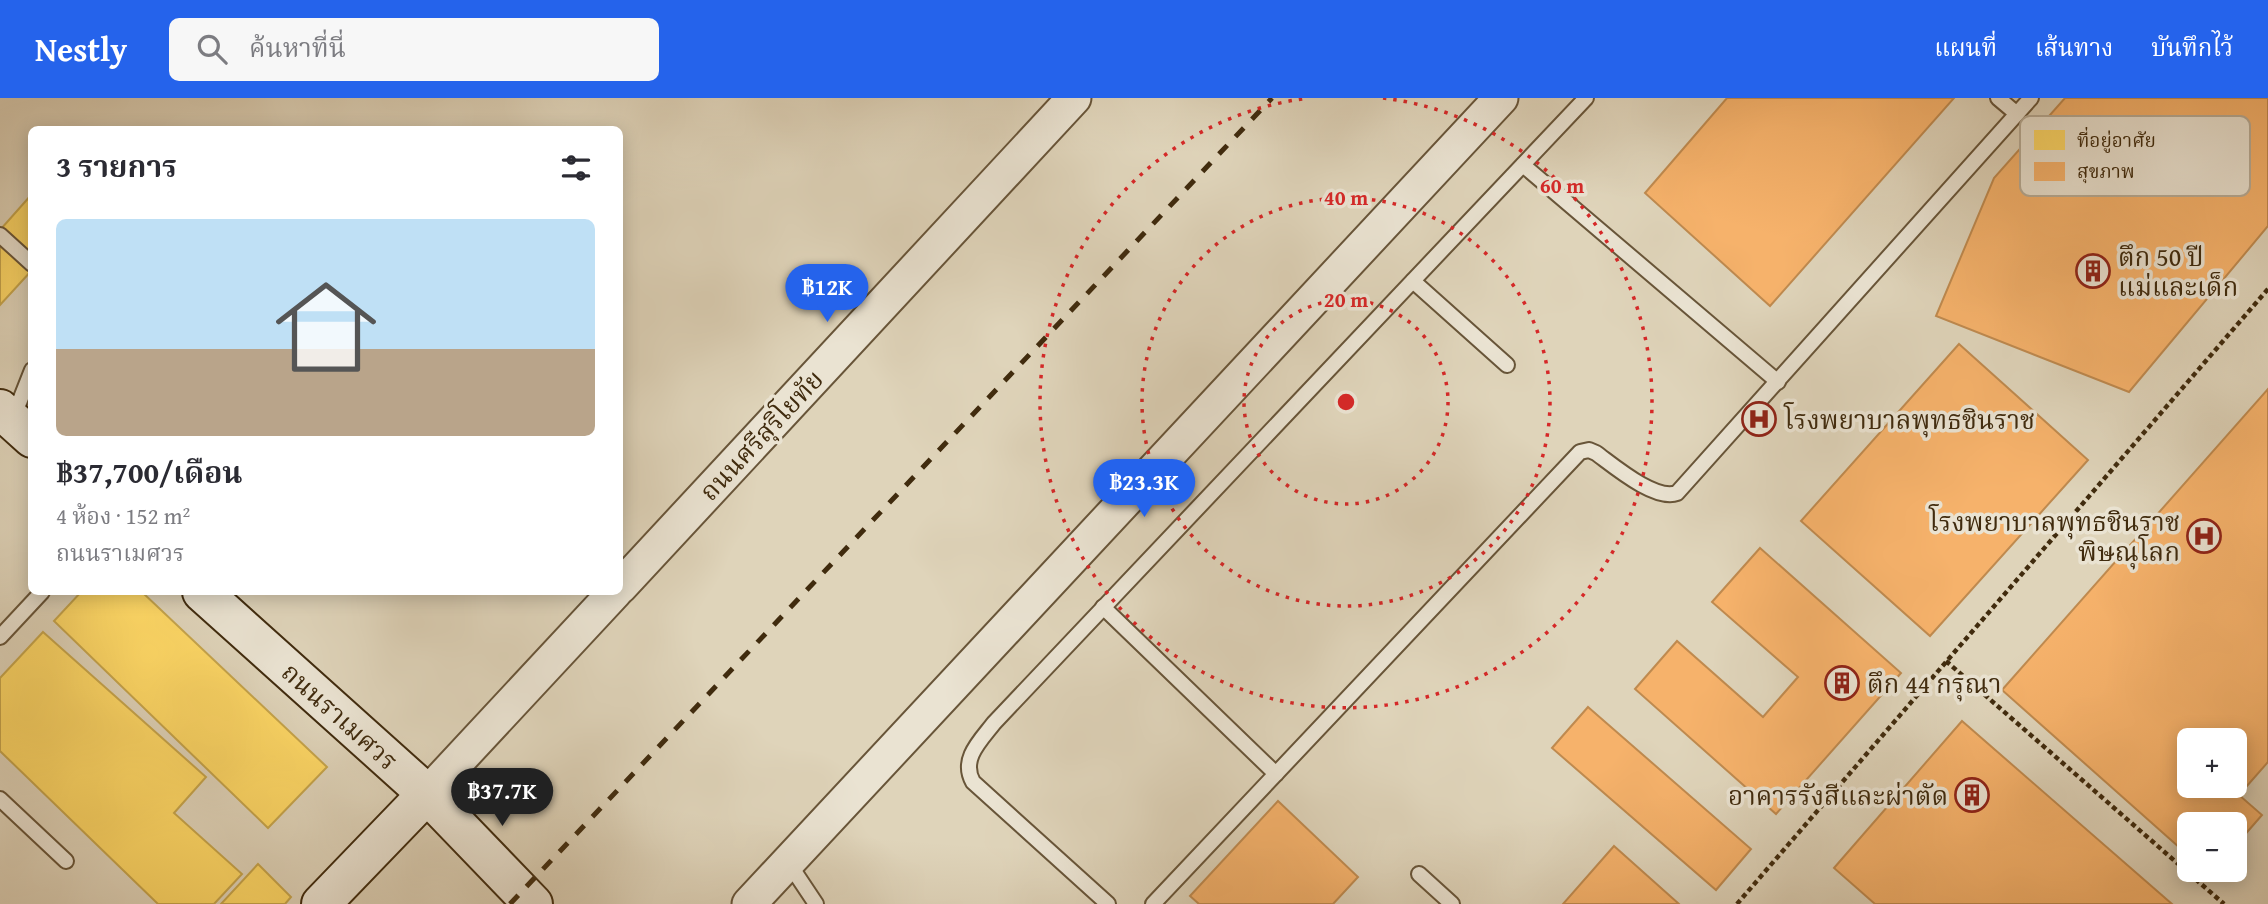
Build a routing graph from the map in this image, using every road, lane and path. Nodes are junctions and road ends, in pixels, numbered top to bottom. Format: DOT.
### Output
graph roads {
  1 [pos="1074,98"];
  2 [pos="1501,98"];
  3 [pos="1586,98"];
  4 [pos="1998,98"];
  5 [pos="2031,98"];
  6 [pos="2017,114"];
  7 [pos="1523,165"];
  8 [pos="0,235"];
  9 [pos="28,260"];
  10 [pos="1413,281"];
  11 [pos="2268,289"];
  12 [pos="1507,365"];
  13 [pos="28,382"];
  14 [pos="1778,382"];
  15 [pos="15,422"];
  16 [pos="623,584"];
  17 [pos="39,595"];
  18 [pos="205,595"];
  19 [pos="612,595"];
  20 [pos="1103,607"];
  21 [pos="0,637"];
  22 [pos="1946,662"];
  23 [pos="1276,774"];
  24 [pos="427,794"];
  25 [pos="0,799"];
  26 [pos="66,861"];
  27 [pos="788,862"];
  28 [pos="1419,874"];
  29 [pos="321,904"];
  30 [pos="533,904"];
  31 [pos="749,904"];
  32 [pos="816,904"];
  33 [pos="1108,904"];
  34 [pos="1153,904"];
  35 [pos="1452,904"];
  36 [pos="1737,904"];
  37 [pos="2224,904"];
  1 -- 16 [label="street, ถนนศรีสุริโยทัย"];
  2 -- 27 [label="street"];
  3 -- 7 [label="lane"];
  4 -- 6 [label="lane"];
  5 -- 6 [label="lane"];
  6 -- 14 [label="lane"];
  7 -- 10 [label="lane"];
  7 -- 14 [label="lane"];
  8 -- 9 [label="lane"];
  10 -- 12 [label="lane"];
  10 -- 20 [label="lane"];
  11 -- 22 [label="path"];
  13 -- 15 [label="lane"];
  14 -- 23 [label="lane"];
  17 -- 21 [label="lane"];
  18 -- 24 [label="main road, ถนนราเมศวร"];
  19 -- 24 [label="street"];
  20 -- 23 [label="lane"];
  20 -- 33 [label="lane"];
  22 -- 36 [label="path"];
  22 -- 37 [label="path"];
  23 -- 34 [label="lane"];
  24 -- 29 [label="main road"];
  24 -- 30 [label="main road, ถนนราเมศวร"];
  25 -- 26 [label="lane"];
  27 -- 31 [label="street"];
  27 -- 32 [label="lane"];
  28 -- 35 [label="lane"];
}
